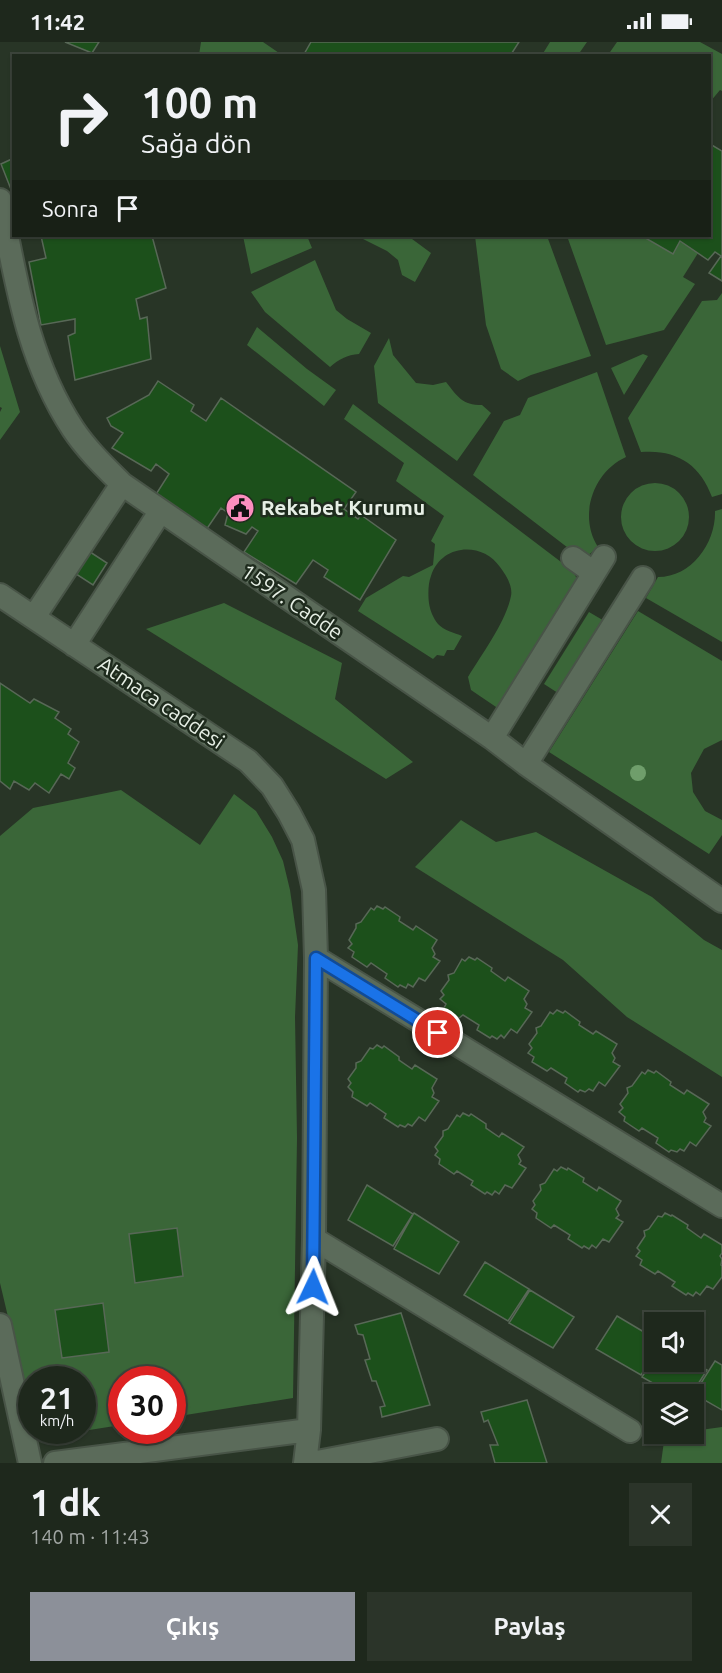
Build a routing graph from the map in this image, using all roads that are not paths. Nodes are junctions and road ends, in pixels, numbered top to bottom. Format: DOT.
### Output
graph roads {
  1 [pos="0,200"];
  2 [pos="122,484"];
  3 [pos="159,512"];
  4 [pos="573,558"];
  5 [pos="639,592"];
  6 [pos="0,595"];
  7 [pos="34,617"];
  8 [pos="74,645"];
  9 [pos="492,738"];
  10 [pos="526,764"];
  11 [pos="722,901"];
  12 [pos="316,958"];
  13 [pos="722,1206"];
  14 [pos="314,1239"];
  15 [pos="0,1325"];
  16 [pos="5,1359"];
  17 [pos="309,1430"];
  18 [pos="630,1431"];
  19 [pos="437,1439"];
  20 [pos="30,1463"];
  21 [pos="55,1463"];
  22 [pos="305,1463"];
  23 [pos="312,1463"];
  1 -- 2 [label="street, 1597. Cadde"];
  2 -- 3 [label="street, 1597. Cadde"];
  2 -- 7 [label="street"];
  3 -- 8 [label="street"];
  3 -- 9 [label="street, 1597. Cadde"];
  4 -- 9 [label="street"];
  5 -- 10 [label="street"];
  6 -- 7 [label="street, Atmaca caddesi"];
  7 -- 8 [label="street, Atmaca caddesi"];
  8 -- 12 [label="street, Atmaca caddesi"];
  9 -- 10 [label="street, 1597. Cadde"];
  10 -- 11 [label="street, 1597. Cadde"];
  12 -- 13 [label="street"];
  12 -- 14 [label="street, Atmaca caddesi"];
  14 -- 17 [label="street, Atmaca caddesi"];
  14 -- 18 [label="street"];
  15 -- 16 [label="street"];
  16 -- 20 [label="street"];
  17 -- 21 [label="street"];
  17 -- 22 [label="street, Atmaca caddesi"];
  19 -- 23 [label="street"];
}
